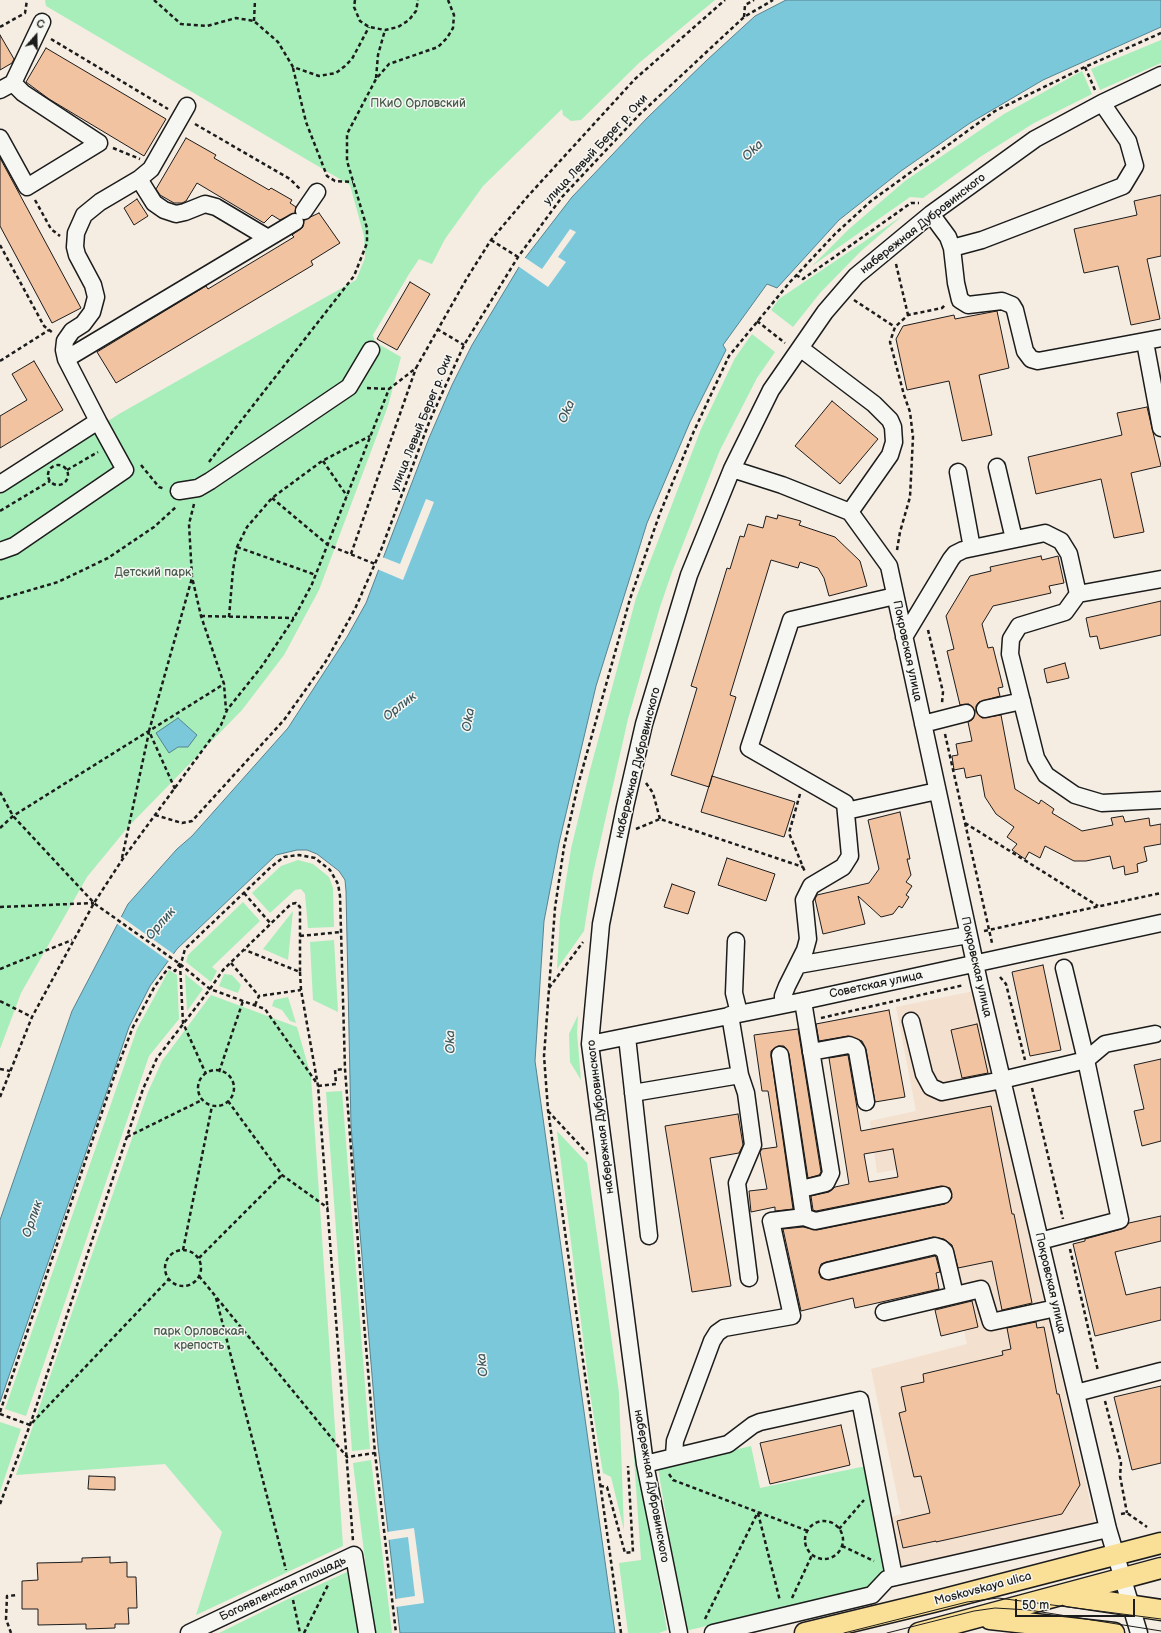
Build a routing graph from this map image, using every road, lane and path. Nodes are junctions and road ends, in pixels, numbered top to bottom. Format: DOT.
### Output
graph roads {
  1 [pos="27,0"];
  2 [pos="154,0"];
  3 [pos="255,0"];
  4 [pos="356,0"];
  5 [pos="418,0"];
  6 [pos="448,0"];
  7 [pos="725,0"];
  8 [pos="754,0"];
  9 [pos="773,0"];
  10 [pos="744,17"];
  11 [pos="254,21"];
  12 [pos="42,22"];
  13 [pos="0,27"];
  14 [pos="369,27"];
  15 [pos="385,30"];
  16 [pos="1161,33"];
  17 [pos="1085,66"];
  18 [pos="293,67"];
  19 [pos="1161,75"];
  20 [pos="376,79"];
  21 [pos="6,87"];
  22 [pos="1100,99"];
  23 [pos="187,106"];
  24 [pos="0,138"];
  25 [pos="99,143"];
  26 [pos="135,156"];
  27 [pos="139,178"];
  28 [pos="353,182"];
  29 [pos="27,187"];
  30 [pos="317,192"];
  31 [pos="925,211"];
  32 [pos="51,229"];
  33 [pos="268,238"];
  34 [pos="491,240"];
  35 [pos="0,245"];
  36 [pos="892,247"];
  37 [pos="952,248"];
  38 [pos="518,257"];
  39 [pos="796,275"];
  40 [pos="842,292"];
  41 [pos="36,311"];
  42 [pos="908,316"];
  43 [pos="757,321"];
  44 [pos="895,327"];
  45 [pos="437,329"];
  46 [pos="49,330"];
  47 [pos="1161,338"];
  48 [pos="1145,342"];
  49 [pos="464,345"];
  50 [pos="795,347"];
  51 [pos="371,350"];
  52 [pos="66,359"];
  53 [pos="0,361"];
  54 [pos="416,368"];
  55 [pos="98,421"];
  56 [pos="1161,428"];
  57 [pos="371,436"];
  58 [pos="110,444"];
  59 [pos="136,459"];
  60 [pos="323,461"];
  61 [pos="997,467"];
  62 [pos="732,469"];
  63 [pos="67,470"];
  64 [pos="958,472"];
  65 [pos="50,481"];
  66 [pos="0,484"];
  67 [pos="159,487"];
  68 [pos="198,488"];
  69 [pos="179,491"];
  70 [pos="347,496"];
  71 [pos="272,498"];
  72 [pos="0,510"];
  73 [pos="850,512"];
  74 [pos="1014,539"];
  75 [pos="328,545"];
  76 [pos="237,547"];
  77 [pos="972,548"];
  78 [pos="0,551"];
  79 [pos="351,554"];
  80 [pos="375,564"];
  81 [pos="316,575"];
  82 [pos="192,577"];
  83 [pos="1161,579"];
  84 [pos="1078,594"];
  85 [pos="895,596"];
  86 [pos="0,599"];
  87 [pos="201,616"];
  88 [pos="229,617"];
  89 [pos="294,618"];
  90 [pos="904,637"];
  91 [pos="224,684"];
  92 [pos="1022,701"];
  93 [pos="985,709"];
  94 [pos="226,710"];
  95 [pos="966,714"];
  96 [pos="923,724"];
  97 [pos="149,731"];
  98 [pos="805,780"];
  99 [pos="175,790"];
  100 [pos="937,791"];
  101 [pos="0,792"];
  102 [pos="1161,800"];
  103 [pos="846,811"];
  104 [pos="155,815"];
  105 [pos="13,816"];
  106 [pos="965,823"];
  107 [pos="0,828"];
  108 [pos="620,836"];
  109 [pos="122,860"];
  110 [pos="803,867"];
  111 [pos="811,886"];
  112 [pos="244,893"];
  113 [pos="1161,893"];
  114 [pos="94,903"];
  115 [pos="1098,906"];
  116 [pos="0,907"];
  117 [pos="1161,923"];
  118 [pos="271,924"];
  119 [pos="341,932"];
  120 [pos="968,935"];
  121 [pos="300,936"];
  122 [pos="73,940"];
  123 [pos="584,940"];
  124 [pos="736,940"];
  125 [pos="245,950"];
  126 [pos="179,963"];
  127 [pos="230,963"];
  128 [pos="974,964"];
  129 [pos="798,965"];
  130 [pos="1064,968"];
  131 [pos="0,969"];
  132 [pos="300,972"];
  133 [pos="549,988"];
  134 [pos="210,989"];
  135 [pos="301,990"];
  136 [pos="259,996"];
  137 [pos="0,1001"];
  138 [pos="243,1001"];
  139 [pos="803,1001"];
  140 [pos="783,1004"];
  141 [pos="255,1005"];
  142 [pos="734,1014"];
  143 [pos="32,1017"];
  144 [pos="911,1021"];
  145 [pos="183,1023"];
  146 [pos="1154,1034"];
  147 [pos="627,1037"];
  148 [pos="590,1044"];
  149 [pos="811,1052"];
  150 [pos="780,1056"];
  151 [pos="1086,1060"];
  152 [pos="0,1069"];
  153 [pos="345,1069"];
  154 [pos="10,1071"];
  155 [pos="220,1072"];
  156 [pos="206,1074"];
  157 [pos="740,1074"];
  158 [pos="1002,1080"];
  159 [pos="318,1086"];
  160 [pos="633,1093"];
  161 [pos="0,1097"];
  162 [pos="202,1100"];
  163 [pos="228,1101"];
  164 [pos="866,1102"];
  165 [pos="212,1106"];
  166 [pos="548,1110"];
  167 [pos="127,1137"];
  168 [pos="589,1148"];
  169 [pos="282,1175"];
  170 [pos="801,1189"];
  171 [pos="943,1195"];
  172 [pos="328,1208"];
  173 [pos="804,1217"];
  174 [pos="649,1236"];
  175 [pos="1040,1241"];
  176 [pos="183,1250"];
  177 [pos="199,1258"];
  178 [pos="828,1271"];
  179 [pos="199,1276"];
  180 [pos="749,1278"];
  181 [pos="169,1279"];
  182 [pos="955,1295"];
  183 [pos="216,1298"];
  184 [pos="1056,1308"];
  185 [pos="884,1312"];
  186 [pos="1161,1371"];
  187 [pos="1076,1393"];
  188 [pos="0,1413"];
  189 [pos="30,1425"];
  190 [pos="375,1453"];
  191 [pos="347,1457"];
  192 [pos="668,1458"];
  193 [pos="627,1461"];
  194 [pos="645,1464"];
  195 [pos="877,1485"];
  196 [pos="600,1486"];
  197 [pos="0,1504"];
  198 [pos="758,1512"];
  199 [pos="1121,1514"];
  200 [pos="1146,1528"];
  201 [pos="839,1529"];
  202 [pos="1108,1529"];
  203 [pos="808,1531"];
  204 [pos="1161,1543"];
  205 [pos="842,1546"];
  206 [pos="1115,1554"];
  207 [pos="354,1555"];
  208 [pos="812,1555"];
  209 [pos="340,1562"];
  210 [pos="1161,1568"];
  211 [pos="894,1574"];
  212 [pos="1122,1578"];
  213 [pos="290,1586"];
  214 [pos="983,1588"];
  215 [pos="18,1595"];
  216 [pos="1060,1595"];
  217 [pos="1130,1605"];
  218 [pos="1161,1610"];
  219 [pos="784,1616"];
  220 [pos="980,1618"];
  221 [pos="707,1629"];
  222 [pos="12,1633"];
  223 [pos="189,1633"];
  224 [pos="300,1633"];
  225 [pos="304,1633"];
  226 [pos="367,1633"];
  227 [pos="396,1633"];
  228 [pos="621,1633"];
  229 [pos="679,1633"];
  230 [pos="805,1633"];
  231 [pos="919,1633"];
  232 [pos="1114,1633"];
  233 [pos="1139,1633"];
  1 -- 13 [label="path"];
  2 -- 11 [label="path"];
  3 -- 11 [label="path"];
  4 -- 14 [label="path"];
  5 -- 15 [label="path"];
  6 -- 20 [label="path"];
  7 -- 34 [label="path"];
  8 -- 10 [label="path"];
  9 -- 10 [label="path"];
  10 -- 38 [label="path, улица Левый Берег р. Оки"];
  11 -- 18 [label="path"];
  12 -- 21 [label="street"];
  14 -- 15 [label="path"];
  14 -- 18 [label="path"];
  15 -- 20 [label="path"];
  16 -- 17 [label="path"];
  17 -- 22 [label="path"];
  17 -- 39 [label="path"];
  18 -- 28 [label="path"];
  19 -- 22 [label="street, набережная Дубровинского"];
  20 -- 28 [label="path"];
  21 -- 25 [label="street"];
  22 -- 31 [label="street, набережная Дубровинского"];
  22 -- 37 [label="street"];
  23 -- 27 [label="street"];
  24 -- 29 [label="street"];
  25 -- 26 [label="path"];
  25 -- 29 [label="street"];
  27 -- 33 [label="street"];
  27 -- 52 [label="street"];
  28 -- 68 [label="path"];
  29 -- 32 [label="path"];
  30 -- 33 [label="street"];
  31 -- 36 [label="street, набережная Дубровинского"];
  31 -- 37 [label="street"];
  31 -- 39 [label="path"];
  33 -- 52 [label="street"];
  34 -- 38 [label="path"];
  34 -- 45 [label="path"];
  35 -- 41 [label="path"];
  36 -- 40 [label="street, набережная Дубровинского"];
  36 -- 42 [label="path"];
  37 -- 48 [label="street"];
  38 -- 49 [label="path, улица Левый Берег р. Оки"];
  39 -- 43 [label="path"];
  40 -- 44 [label="path"];
  40 -- 50 [label="street, набережная Дубровинского"];
  43 -- 50 [label="path"];
  43 -- 133 [label="path"];
  45 -- 49 [label="path"];
  45 -- 54 [label="path"];
  46 -- 53 [label="path"];
  47 -- 48 [label="street"];
  48 -- 56 [label="street"];
  49 -- 80 [label="path, улица Левый Берег р. Оки"];
  50 -- 62 [label="street, набережная Дубровинского"];
  50 -- 73 [label="street"];
  51 -- 68 [label="street"];
  52 -- 55 [label="street"];
  54 -- 57 [label="path"];
  54 -- 79 [label="path"];
  55 -- 58 [label="street"];
  55 -- 66 [label="street"];
  57 -- 60 [label="path"];
  57 -- 70 [label="path"];
  58 -- 63 [label="path"];
  58 -- 78 [label="street"];
  59 -- 67 [label="path"];
  60 -- 70 [label="path"];
  60 -- 71 [label="path"];
  61 -- 74 [label="street"];
  62 -- 73 [label="street"];
  62 -- 108 [label="street, набережная Дубровинского"];
  63 -- 65 [label="path"];
  63 -- 65 [label="path"];
  64 -- 77 [label="street"];
  65 -- 72 [label="path"];
  68 -- 69 [label="street"];
  68 -- 82 [label="path"];
  68 -- 86 [label="path"];
  70 -- 75 [label="path"];
  71 -- 75 [label="path"];
  71 -- 76 [label="path"];
  73 -- 85 [label="street, Покровская улица"];
  74 -- 77 [label="street"];
  74 -- 84 [label="street"];
  75 -- 79 [label="path"];
  75 -- 81 [label="path"];
  76 -- 81 [label="path"];
  76 -- 88 [label="path"];
  77 -- 90 [label="street"];
  79 -- 80 [label="path"];
  80 -- 104 [label="path, улица Левый Берег р. Оки"];
  81 -- 89 [label="path"];
  82 -- 87 [label="path"];
  82 -- 97 [label="path"];
  83 -- 84 [label="street"];
  84 -- 92 [label="street"];
  85 -- 90 [label="street, Покровская улица"];
  85 -- 98 [label="street"];
  87 -- 88 [label="path"];
  87 -- 91 [label="path"];
  88 -- 89 [label="path"];
  89 -- 94 [label="path"];
  90 -- 96 [label="street, Покровская улица"];
  91 -- 94 [label="path"];
  91 -- 97 [label="path"];
  92 -- 93 [label="street"];
  92 -- 102 [label="street"];
  94 -- 99 [label="path"];
  95 -- 96 [label="street"];
  96 -- 100 [label="street, Покровская улица"];
  97 -- 99 [label="path"];
  97 -- 105 [label="path"];
  97 -- 109 [label="path"];
  98 -- 103 [label="street"];
  98 -- 110 [label="path"];
  99 -- 104 [label="path"];
  100 -- 103 [label="street"];
  100 -- 120 [label="street, Покровская улица"];
  101 -- 105 [label="path"];
  103 -- 111 [label="street"];
  104 -- 109 [label="path"];
  105 -- 107 [label="path"];
  105 -- 114 [label="path"];
  106 -- 115 [label="path"];
  108 -- 110 [label="path"];
  108 -- 148 [label="street, набережная Дубровинского"];
  109 -- 114 [label="path"];
  110 -- 111 [label="path"];
  111 -- 129 [label="street"];
  112 -- 118 [label="path"];
  112 -- 119 [label="path"];
  112 -- 126 [label="path"];
  113 -- 115 [label="path"];
  114 -- 116 [label="path"];
  114 -- 122 [label="path"];
  114 -- 126 [label="path"];
  115 -- 120 [label="path"];
  117 -- 128 [label="street, Советская улица"];
  118 -- 121 [label="path"];
  118 -- 125 [label="path"];
  119 -- 121 [label="path"];
  119 -- 153 [label="path"];
  120 -- 128 [label="street, Покровская улица"];
  120 -- 129 [label="street"];
  121 -- 132 [label="path"];
  122 -- 131 [label="path"];
  122 -- 143 [label="path"];
  123 -- 133 [label="path"];
  124 -- 142 [label="street"];
  125 -- 127 [label="path"];
  125 -- 132 [label="path"];
  126 -- 134 [label="path"];
  126 -- 145 [label="path"];
  126 -- 188 [label="path"];
  127 -- 134 [label="path"];
  127 -- 136 [label="path"];
  128 -- 139 [label="street, Советская улица"];
  128 -- 158 [label="street, Покровская улица"];
  129 -- 140 [label="street"];
  130 -- 151 [label="street"];
  132 -- 135 [label="path"];
  133 -- 166 [label="path"];
  134 -- 138 [label="path"];
  134 -- 145 [label="path"];
  135 -- 136 [label="path"];
  135 -- 159 [label="path"];
  136 -- 141 [label="path"];
  137 -- 143 [label="path"];
  138 -- 141 [label="path"];
  138 -- 155 [label="path"];
  139 -- 140 [label="street, Советская улица"];
  139 -- 149 [label="street"];
  140 -- 142 [label="street, Советская улица"];
  141 -- 159 [label="path"];
  142 -- 147 [label="street, Советская улица"];
  142 -- 157 [label="street"];
  143 -- 154 [label="path"];
  144 -- 158 [label="street"];
  145 -- 156 [label="path"];
  145 -- 167 [label="path"];
  146 -- 151 [label="street"];
  147 -- 148 [label="street, Советская улица"];
  147 -- 160 [label="street"];
  148 -- 194 [label="street, набережная Дубровинского"];
  149 -- 164 [label="street"];
  149 -- 170 [label="street"];
  150 -- 170 [label="street"];
  151 -- 158 [label="street"];
  151 -- 175 [label="street"];
  152 -- 154 [label="path"];
  153 -- 159 [label="path"];
  153 -- 190 [label="path"];
  154 -- 161 [label="path"];
  155 -- 156 [label="path"];
  155 -- 163 [label="path"];
  156 -- 162 [label="path"];
  157 -- 160 [label="street"];
  157 -- 180 [label="street"];
  158 -- 175 [label="street, Покровская улица"];
  159 -- 172 [label="path"];
  160 -- 174 [label="street"];
  162 -- 165 [label="path"];
  162 -- 167 [label="path"];
  163 -- 165 [label="path"];
  163 -- 169 [label="path"];
  165 -- 176 [label="path"];
  166 -- 168 [label="path"];
  166 -- 196 [label="path"];
  167 -- 189 [label="path"];
  169 -- 172 [label="path"];
  169 -- 177 [label="path"];
  170 -- 173 [label="street"];
  171 -- 173 [label="street"];
  172 -- 191 [label="path"];
  173 -- 192 [label="street"];
  175 -- 184 [label="street, Покровская улица"];
  176 -- 177 [label="path"];
  176 -- 181 [label="path"];
  177 -- 179 [label="path"];
  178 -- 182 [label="street"];
  179 -- 181 [label="path"];
  179 -- 183 [label="path"];
  181 -- 189 [label="path"];
  182 -- 184 [label="street"];
  182 -- 185 [label="street"];
  183 -- 191 [label="path"];
  183 -- 213 [label="path"];
  184 -- 187 [label="street, Покровская улица"];
  186 -- 187 [label="street"];
  187 -- 202 [label="street, Покровская улица"];
  188 -- 189 [label="path"];
  189 -- 197 [label="path"];
  190 -- 191 [label="path"];
  190 -- 227 [label="path"];
  191 -- 207 [label="path"];
  192 -- 194 [label="street"];
  192 -- 195 [label="street"];
  192 -- 198 [label="path"];
  193 -- 196 [label="path"];
  194 -- 229 [label="street, набережная Дубровинского"];
  195 -- 201 [label="path"];
  195 -- 211 [label="street"];
  196 -- 228 [label="path"];
  198 -- 203 [label="path"];
  198 -- 219 [label="path"];
  198 -- 221 [label="path"];
  199 -- 200 [label="path"];
  201 -- 203 [label="path"];
  201 -- 205 [label="path"];
  202 -- 206 [label="street, Покровская улица"];
  202 -- 211 [label="street"];
  203 -- 208 [label="path"];
  204 -- 206 [label="main road, Moskovskaya ulica"];
  205 -- 208 [label="path"];
  205 -- 211 [label="path"];
  206 -- 212 [label="street, Покровская улица"];
  206 -- 214 [label="main road, Moskovskaya ulica"];
  207 -- 209 [label="street, Богоявленская площадь"];
  207 -- 226 [label="street"];
  208 -- 219 [label="path"];
  209 -- 213 [label="street, Богоявленская площадь"];
  209 -- 225 [label="path"];
  210 -- 212 [label="main road"];
  211 -- 219 [label="street"];
  212 -- 216 [label="main road"];
  212 -- 217 [label="street, Покровская улица"];
  213 -- 223 [label="street, Богоявленская площадь"];
  213 -- 224 [label="path"];
  214 -- 216 [label="main road"];
  214 -- 230 [label="main road, Moskovskaya ulica"];
  215 -- 222 [label="path"];
  216 -- 217 [label="main road"];
  216 -- 220 [label="main road"];
  217 -- 218 [label="main road"];
  217 -- 233 [label="street, Покровская улица"];
  219 -- 221 [label="street"];
  220 -- 231 [label="main road"];
  220 -- 232 [label="main road"];
}
